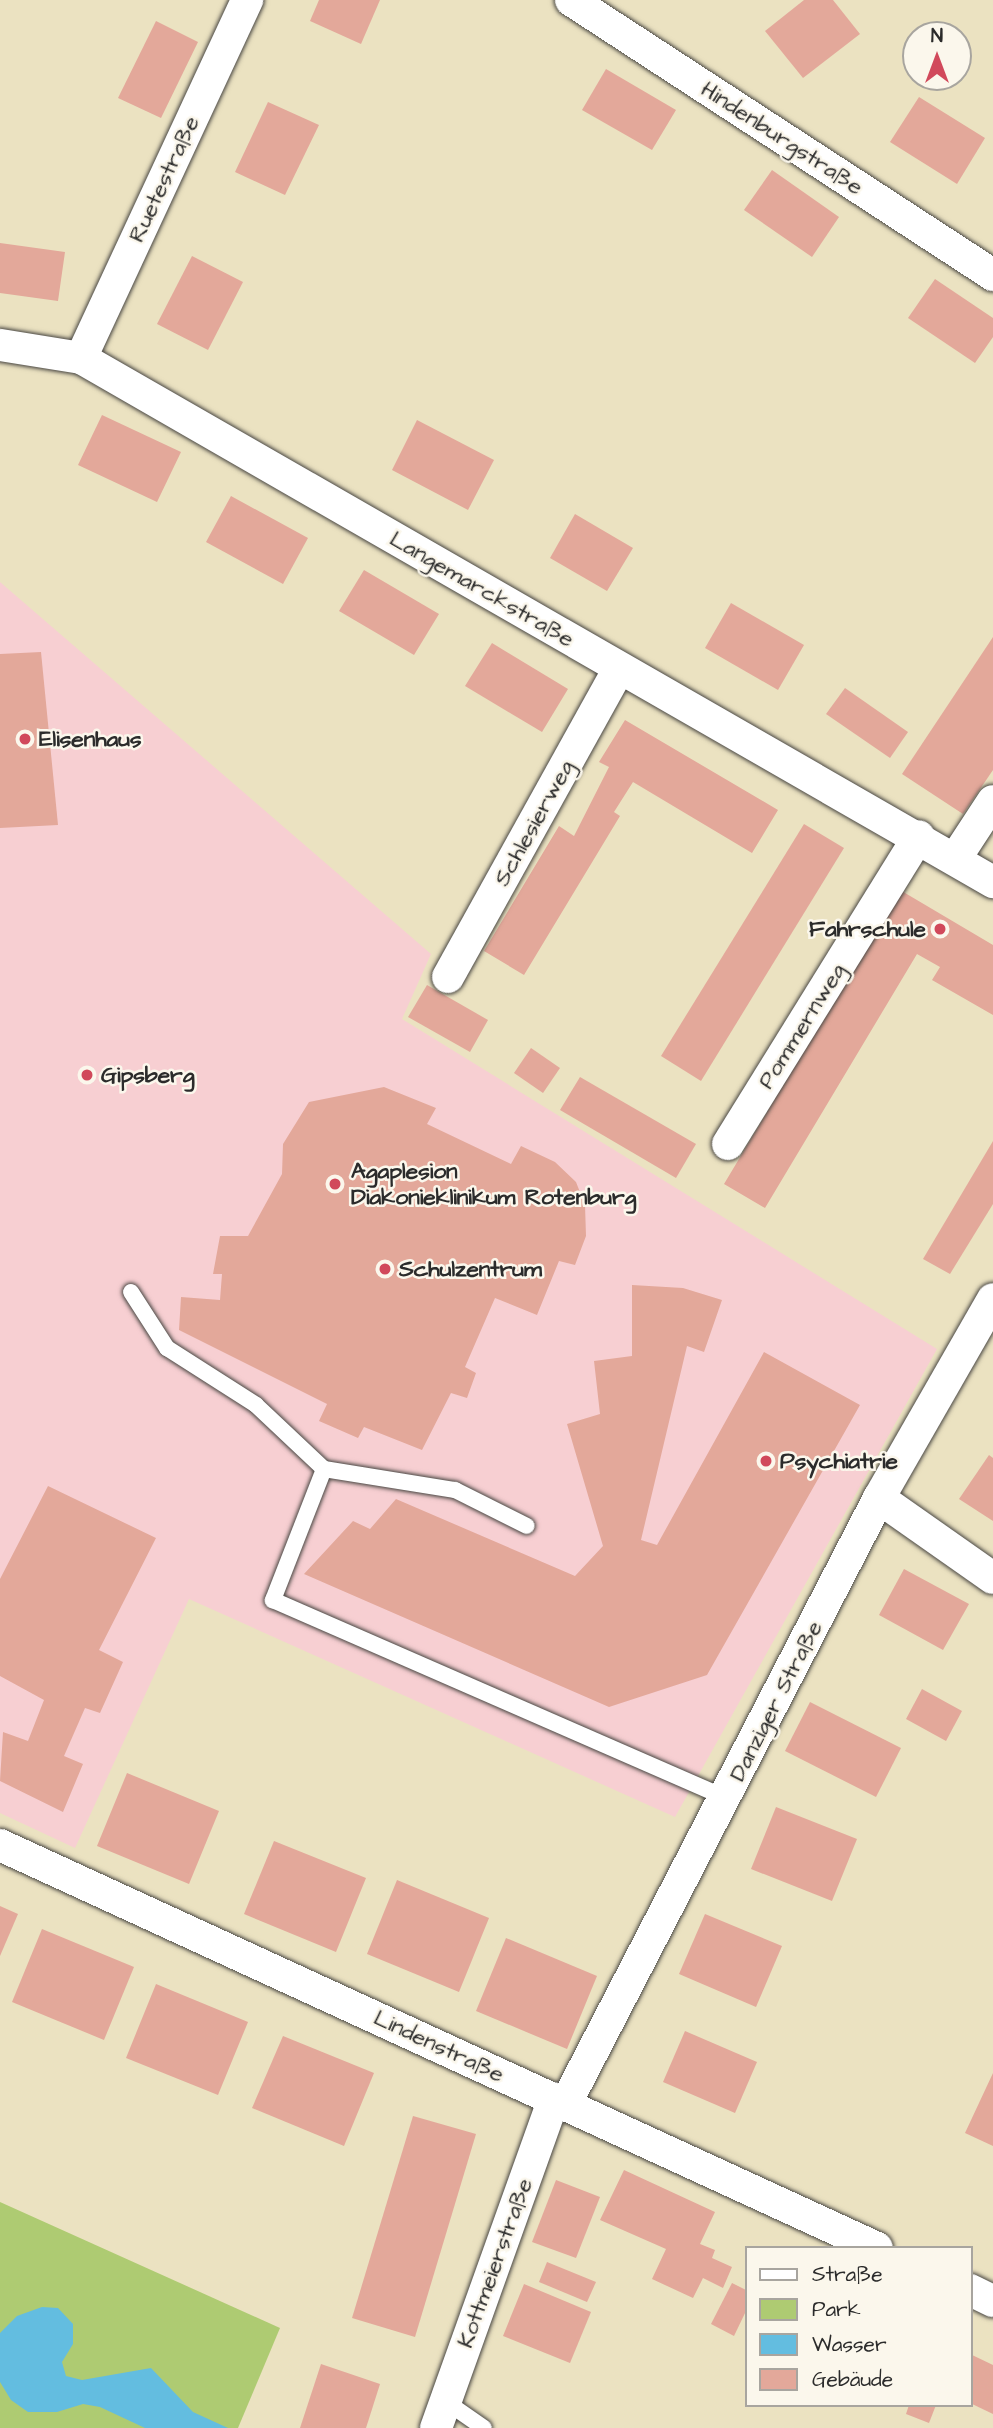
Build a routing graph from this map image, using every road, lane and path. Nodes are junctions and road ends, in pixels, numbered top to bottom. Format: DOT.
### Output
graph roads {
  1 [pos="247,0"];
  2 [pos="571,0"];
  3 [pos="993,275"];
  4 [pos="0,345"];
  5 [pos="81,358"];
  6 [pos="619,669"];
  7 [pos="993,801"];
  8 [pos="919,836"];
  9 [pos="955,859"];
  10 [pos="993,882"];
  11 [pos="448,977"];
  12 [pos="728,1144"];
  13 [pos="131,1292"];
  14 [pos="993,1299"];
  15 [pos="324,1469"];
  16 [pos="879,1498"];
  17 [pos="527,1526"];
  18 [pos="993,1578"];
  19 [pos="727,1798"];
  20 [pos="0,1845"];
  21 [pos="559,2102"];
  22 [pos="873,2246"];
  23 [pos="972,2291"];
  24 [pos="993,2301"];
  25 [pos="441,2415"];
  26 [pos="484,2428"];
  1 -- 5 [label="street, Ruetestraße"];
  2 -- 3 [label="street, Hindenburgstraße"];
  4 -- 5 [label="street, Langemarckstraße"];
  5 -- 6 [label="street, Langemarckstraße"];
  6 -- 8 [label="street, Langemarckstraße"];
  6 -- 11 [label="street, Schlesierweg"];
  7 -- 9 [label="street"];
  8 -- 9 [label="street, Langemarckstraße"];
  8 -- 12 [label="street, Pommernweg"];
  9 -- 10 [label="street, Langemarckstraße"];
  13 -- 15 [label="lane"];
  14 -- 16 [label="street, Danziger Straße"];
  15 -- 17 [label="lane"];
  15 -- 19 [label="lane"];
  16 -- 18 [label="street"];
  16 -- 19 [label="street, Danziger Straße"];
  19 -- 21 [label="street, Danziger Straße"];
  20 -- 21 [label="street, Lindenstraße"];
  21 -- 22 [label="street, Lindenstraße"];
  21 -- 25 [label="street, Kottmeierstraße"];
  23 -- 24 [label="street"];
  25 -- 26 [label="lane"];
}
